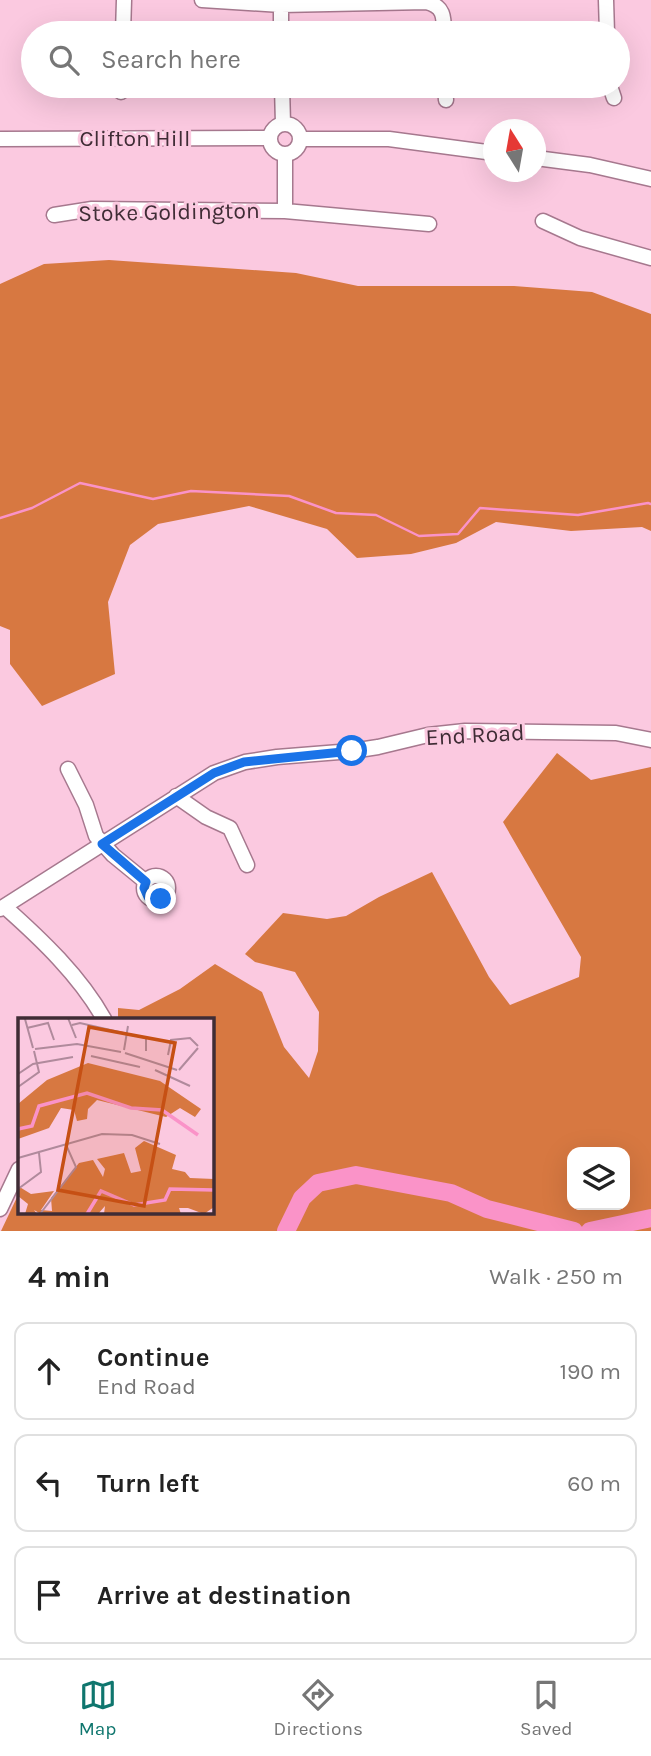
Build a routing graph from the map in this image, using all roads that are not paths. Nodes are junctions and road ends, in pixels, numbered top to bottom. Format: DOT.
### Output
graph roads {
  1 [pos="124,0"];
  2 [pos="202,0"];
  3 [pos="606,0"];
  4 [pos="281,3"];
  5 [pos="123,21"];
  6 [pos="281,21"];
  7 [pos="442,21"];
  8 [pos="607,21"];
  9 [pos="282,98"];
  10 [pos="283,124"];
  11 [pos="270,138"];
  12 [pos="0,139"];
  13 [pos="300,139"];
  14 [pos="483,152"];
  15 [pos="285,154"];
  16 [pos="546,159"];
  17 [pos="651,179"];
  18 [pos="285,211"];
  19 [pos="54,215"];
  20 [pos="543,221"];
  21 [pos="429,224"];
  22 [pos="651,258"];
  23 [pos="651,740"];
  24 [pos="68,769"];
  25 [pos="176,796"];
  26 [pos="102,844"];
  27 [pos="247,865"];
  28 [pos="146,882"];
  29 [pos="2,908"];
  30 [pos="103,1018"];
  31 [pos="18,1171"];
  32 [pos="0,1209"];
  1 -- 5 [label="street"];
  2 -- 4 [label="street"];
  3 -- 8 [label="street"];
  4 -- 6 [label="street"];
  4 -- 7 [label="street"];
  9 -- 10 [label="street"];
  10 -- 11 [label="street"];
  10 -- 13 [label="street"];
  11 -- 12 [label="street, Clifton Hill"];
  11 -- 15 [label="street"];
  13 -- 14 [label="street"];
  13 -- 15 [label="street"];
  15 -- 18 [label="street, Stoke Goldington"];
  16 -- 17 [label="street"];
  18 -- 19 [label="street, Stoke Goldington"];
  18 -- 21 [label="street, Stoke Goldington"];
  20 -- 22 [label="street"];
  23 -- 25 [label="street, End Road"];
  24 -- 26 [label="street"];
  25 -- 26 [label="street, End Road"];
  25 -- 27 [label="street"];
  26 -- 28 [label="street"];
  26 -- 29 [label="street, End Road"];
  29 -- 30 [label="street"];
  31 -- 32 [label="street"];
}
